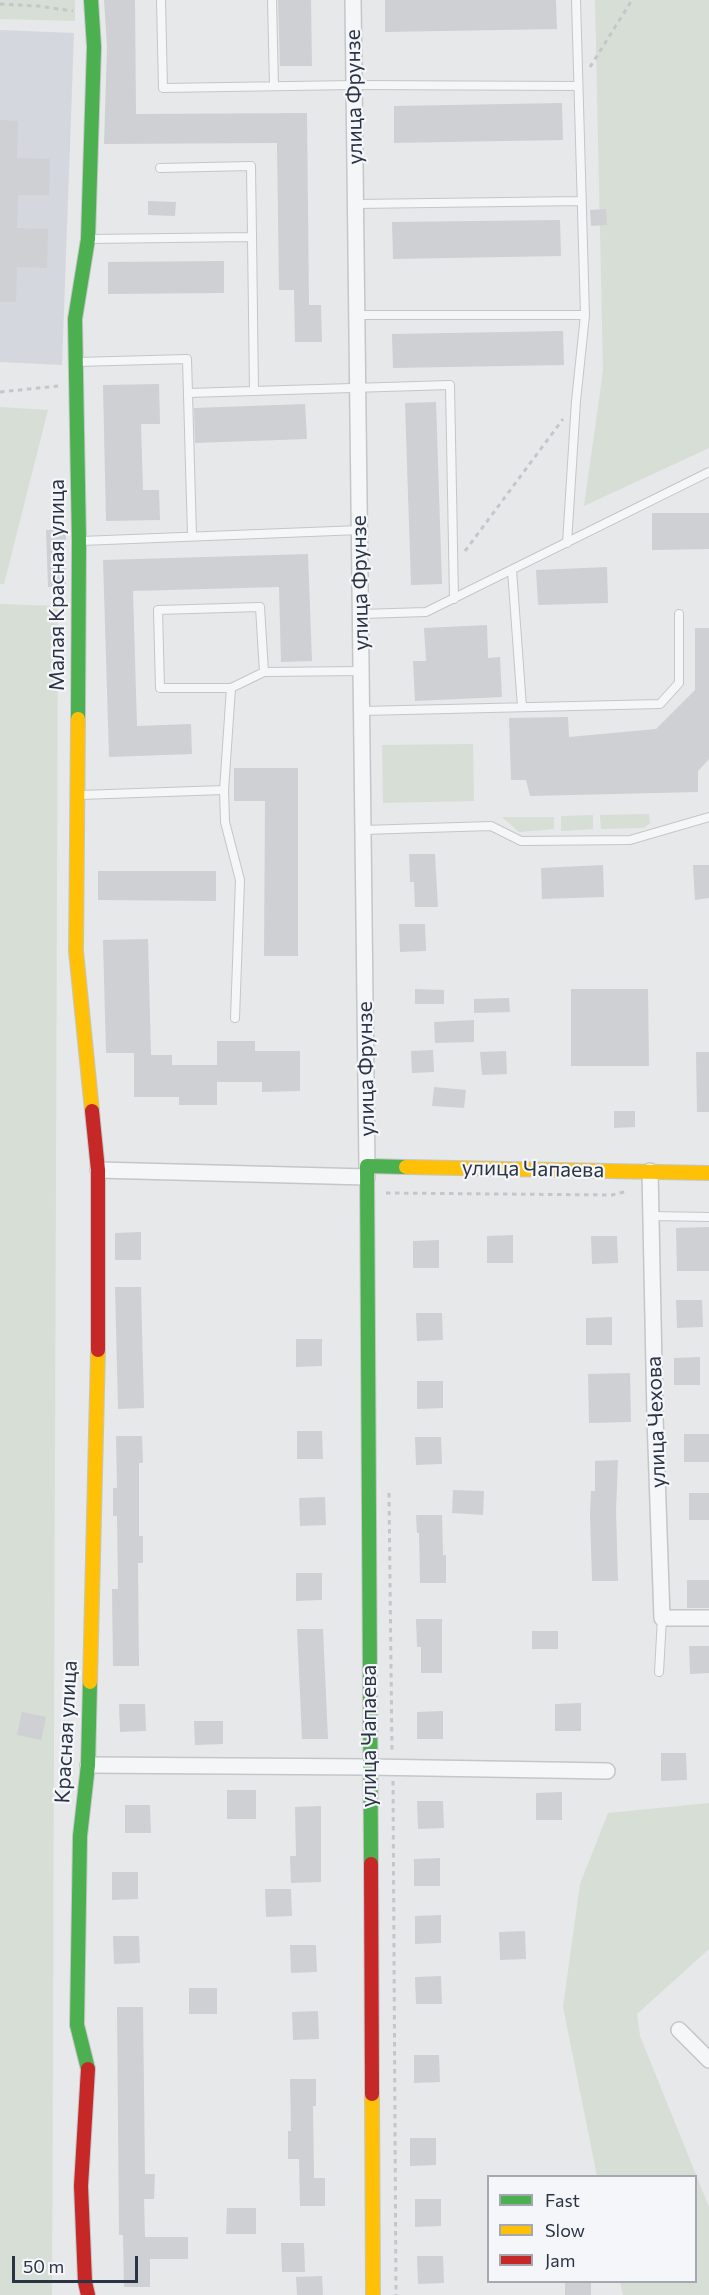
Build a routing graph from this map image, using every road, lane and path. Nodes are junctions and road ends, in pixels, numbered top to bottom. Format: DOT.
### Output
graph roads {
  1 [pos="161,0"];
  2 [pos="272,0"];
  3 [pos="353,0"];
  4 [pos="576,0"];
  5 [pos="632,0"];
  6 [pos="0,4"];
  7 [pos="91,7"];
  8 [pos="354,85"];
  9 [pos="274,86"];
  10 [pos="578,86"];
  11 [pos="160,168"];
  12 [pos="581,201"];
  13 [pos="356,204"];
  14 [pos="252,237"];
  15 [pos="88,239"];
  16 [pos="357,315"];
  17 [pos="585,315"];
  18 [pos="76,362"];
  19 [pos="76,385"];
  20 [pos="358,388"];
  21 [pos="254,391"];
  22 [pos="0,392"];
  23 [pos="188,393"];
  24 [pos="576,401"];
  25 [pos="709,472"];
  26 [pos="360,530"];
  27 [pos="192,536"];
  28 [pos="80,541"];
  29 [pos="567,543"];
  30 [pos="453,567"];
  31 [pos="512,570"];
  32 [pos="453,599"];
  33 [pos="361,614"];
  34 [pos="679,614"];
  35 [pos="362,671"];
  36 [pos="264,672"];
  37 [pos="231,688"];
  38 [pos="522,707"];
  39 [pos="362,711"];
  40 [pos="224,790"];
  41 [pos="78,795"];
  42 [pos="709,817"];
  43 [pos="363,830"];
  44 [pos="235,1018"];
  45 [pos="98,1170"];
  46 [pos="367,1172"];
  47 [pos="650,1172"];
  48 [pos="709,1173"];
  49 [pos="651,1191"];
  50 [pos="386,1193"];
  51 [pos="651,1216"];
  52 [pos="709,1217"];
  53 [pos="389,1492"];
  54 [pos="662,1618"];
  55 [pos="709,1618"];
  56 [pos="659,1672"];
  57 [pos="88,1765"];
  58 [pos="369,1767"];
  59 [pos="393,1767"];
  60 [pos="607,1771"];
  61 [pos="679,2030"];
  62 [pos="709,2060"];
  63 [pos="88,2295"];
  64 [pos="373,2295"];
  65 [pos="396,2295"];
  1 -- 9 [label="lane"];
  2 -- 9 [label="lane"];
  3 -- 8 [label="street, улица Фрунзе"];
  4 -- 10 [label="lane"];
  5 -- 10 [label="path"];
  6 -- 7 [label="path"];
  7 -- 15 [label="street, Малая Красная улица"];
  8 -- 9 [label="lane"];
  8 -- 10 [label="lane"];
  8 -- 13 [label="street, улица Фрунзе"];
  10 -- 12 [label="lane"];
  11 -- 14 [label="lane"];
  12 -- 13 [label="lane"];
  12 -- 17 [label="lane"];
  13 -- 16 [label="street, улица Фрунзе"];
  14 -- 15 [label="lane"];
  14 -- 21 [label="lane"];
  15 -- 18 [label="street, Малая Красная улица"];
  16 -- 17 [label="lane"];
  16 -- 20 [label="street, улица Фрунзе"];
  17 -- 24 [label="lane"];
  18 -- 19 [label="street, Малая Красная улица"];
  18 -- 23 [label="lane"];
  19 -- 22 [label="path"];
  19 -- 28 [label="street, Малая Красная улица"];
  20 -- 21 [label="lane"];
  20 -- 26 [label="street, улица Фрунзе"];
  20 -- 30 [label="lane"];
  21 -- 23 [label="lane"];
  23 -- 27 [label="lane"];
  24 -- 29 [label="lane"];
  24 -- 30 [label="path"];
  25 -- 29 [label="lane"];
  26 -- 27 [label="lane"];
  26 -- 33 [label="street, улица Фрунзе"];
  27 -- 28 [label="lane"];
  28 -- 41 [label="street, Малая Красная улица"];
  29 -- 31 [label="lane"];
  30 -- 32 [label="lane"];
  31 -- 32 [label="lane"];
  31 -- 38 [label="lane"];
  32 -- 33 [label="lane"];
  33 -- 35 [label="street, улица Фрунзе"];
  34 -- 38 [label="lane"];
  35 -- 36 [label="lane"];
  35 -- 39 [label="street, улица Фрунзе"];
  36 -- 37 [label="lane"];
  36 -- 37 [label="lane"];
  37 -- 40 [label="lane"];
  38 -- 39 [label="lane"];
  39 -- 43 [label="street, улица Фрунзе"];
  40 -- 41 [label="lane"];
  40 -- 44 [label="lane"];
  41 -- 45 [label="street, Малая Красная улица"];
  42 -- 43 [label="lane"];
  43 -- 46 [label="street, улица Фрунзе"];
  45 -- 46 [label="street, улица Чапаева"];
  45 -- 57 [label="street, Красная улица"];
  46 -- 47 [label="street, улица Чапаева"];
  46 -- 58 [label="street, улица Чапаева"];
  47 -- 48 [label="street, улица Чапаева"];
  47 -- 49 [label="street, улица Чехова"];
  49 -- 50 [label="path"];
  49 -- 51 [label="street, улица Чехова"];
  51 -- 52 [label="lane"];
  51 -- 54 [label="street, улица Чехова"];
  53 -- 59 [label="path"];
  54 -- 55 [label="street"];
  54 -- 56 [label="lane, улица Чехова"];
  57 -- 58 [label="street"];
  57 -- 63 [label="street, Красная улица"];
  58 -- 59 [label="street"];
  58 -- 64 [label="street, улица Чапаева"];
  59 -- 60 [label="street"];
  59 -- 65 [label="path"];
  61 -- 62 [label="street"];
}
